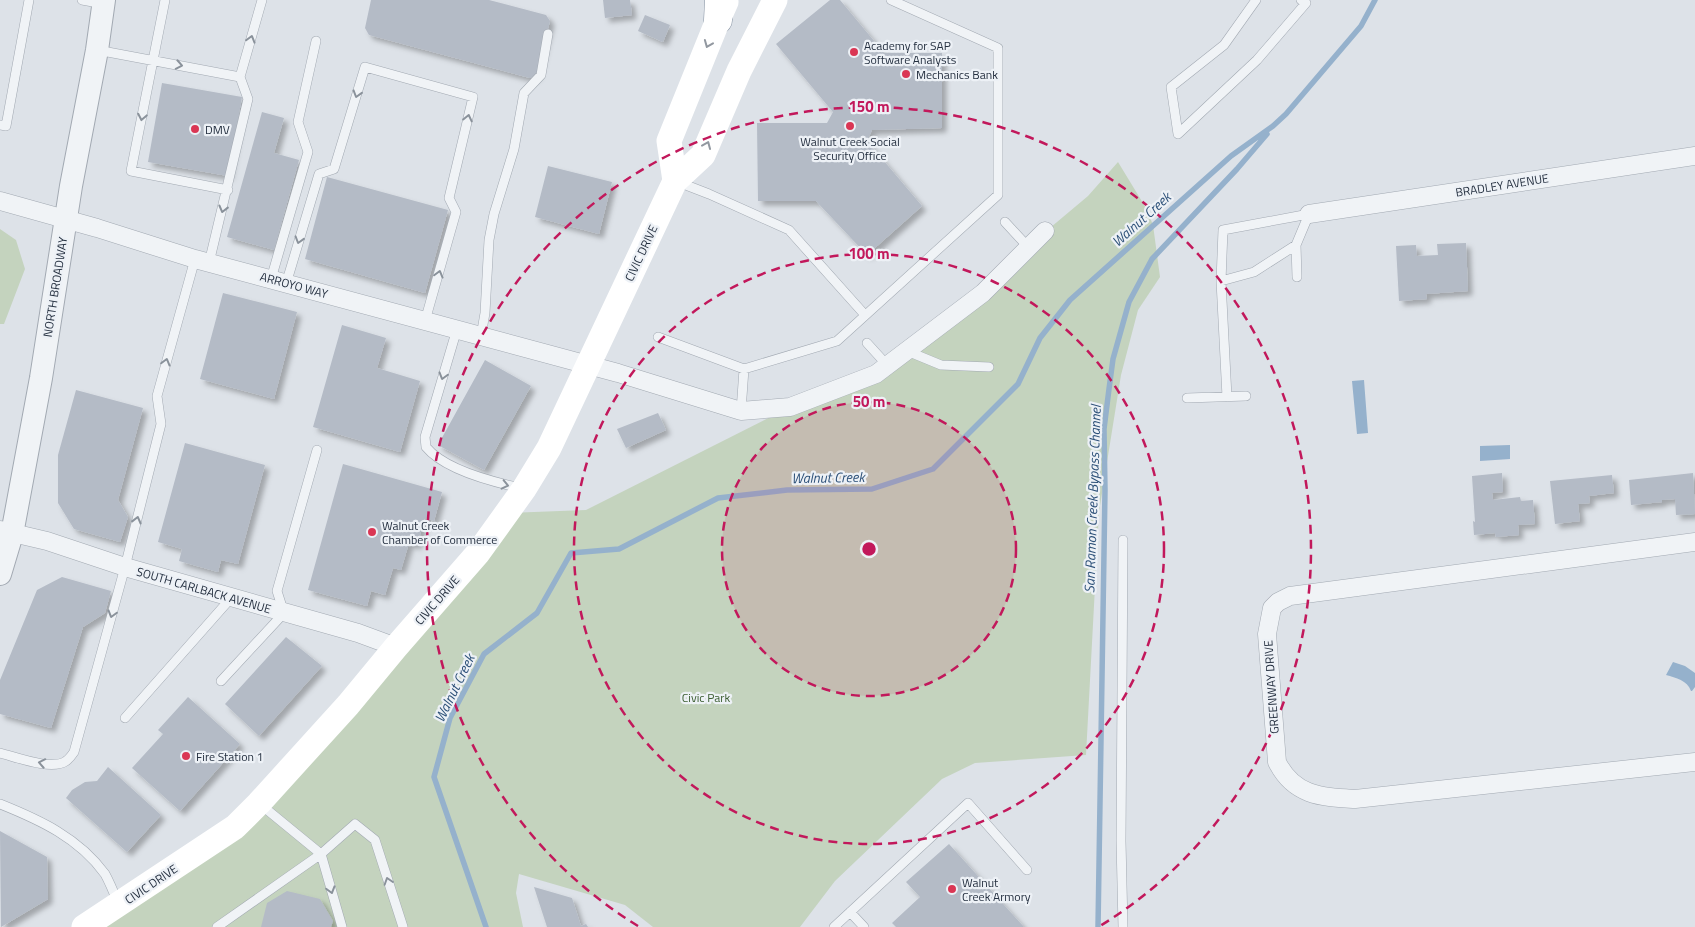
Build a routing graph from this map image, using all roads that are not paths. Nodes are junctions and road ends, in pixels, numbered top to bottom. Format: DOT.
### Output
graph roads {
  1 [pos="29,0"];
  2 [pos="82,0"];
  3 [pos="165,0"];
  4 [pos="262,0"];
  5 [pos="775,0"];
  6 [pos="891,0"];
  7 [pos="1256,0"];
  8 [pos="1301,0"];
  9 [pos="104,2"];
  10 [pos="721,7"];
  11 [pos="548,34"];
  12 [pos="316,41"];
  13 [pos="97,50"];
  14 [pos="153,60"];
  15 [pos="240,77"];
  16 [pos="0,125"];
  17 [pos="1695,156"];
  18 [pos="675,181"];
  19 [pos="228,190"];
  20 [pos="0,201"];
  21 [pos="1309,214"];
  22 [pos="66,219"];
  23 [pos="1005,222"];
  24 [pos="1045,231"];
  25 [pos="1296,245"];
  26 [pos="1029,248"];
  27 [pos="202,261"];
  28 [pos="1297,277"];
  29 [pos="279,281"];
  30 [pos="1220,281"];
  31 [pos="865,315"];
  32 [pos="425,321"];
  33 [pos="457,329"];
  34 [pos="481,336"];
  35 [pos="658,336"];
  36 [pos="867,343"];
  37 [pos="906,350"];
  38 [pos="589,365"];
  39 [pos="887,365"];
  40 [pos="989,367"];
  41 [pos="744,368"];
  42 [pos="1246,396"];
  43 [pos="1227,397"];
  44 [pos="1187,398"];
  45 [pos="741,411"];
  46 [pos="317,450"];
  47 [pos="524,489"];
  48 [pos="6,532"];
  49 [pos="1123,540"];
  50 [pos="1695,542"];
  51 [pos="125,567"];
  52 [pos="0,574"];
  53 [pos="231,598"];
  54 [pos="284,614"];
  55 [pos="396,647"];
  56 [pos="221,681"];
  57 [pos="125,718"];
  58 [pos="0,753"];
  59 [pos="1695,762"];
  60 [pos="259,803"];
  61 [pos="0,804"];
  62 [pos="320,854"];
  63 [pos="1027,870"];
  64 [pos="119,905"];
  65 [pos="850,912"];
  66 [pos="84,927"];
  67 [pos="217,927"];
  68 [pos="342,927"];
  69 [pos="403,927"];
  70 [pos="834,927"];
  71 [pos="864,927"];
  72 [pos="1123,927"];
  1 -- 16 [label="lane"];
  2 -- 9 [label="lane"];
  3 -- 14 [label="lane"];
  15 -- 4 [label="lane, one-way"];
  18 -- 5 [label="main road, CIVIC DRIVE, one-way"];
  6 -- 31 [label="lane"];
  7 -- 8 [label="lane"];
  9 -- 13 [label="street, NORTH BROADWAY"];
  10 -- 18 [label="main road, one-way"];
  11 -- 34 [label="lane"];
  12 -- 29 [label="lane"];
  13 -- 14 [label="lane"];
  13 -- 22 [label="street, NORTH BROADWAY"];
  14 -- 15 [label="lane, one-way"];
  14 -- 19 [label="lane, one-way"];
  15 -- 19 [label="lane"];
  17 -- 21 [label="street, BRADLEY AVENUE"];
  18 -- 31 [label="lane"];
  18 -- 38 [label="main road, CIVIC DRIVE"];
  19 -- 27 [label="lane, one-way"];
  20 -- 22 [label="street, ARROYO WAY"];
  21 -- 25 [label="lane"];
  21 -- 30 [label="lane"];
  22 -- 27 [label="street, ARROYO WAY"];
  22 -- 48 [label="street, NORTH BROADWAY"];
  23 -- 26 [label="lane"];
  24 -- 26 [label="street"];
  25 -- 28 [label="lane"];
  25 -- 30 [label="lane"];
  26 -- 37 [label="street"];
  27 -- 29 [label="street, ARROYO WAY"];
  51 -- 27 [label="lane, one-way"];
  29 -- 32 [label="street, ARROYO WAY"];
  32 -- 29 [label="lane, one-way"];
  30 -- 43 [label="lane"];
  31 -- 41 [label="lane"];
  32 -- 33 [label="street, ARROYO WAY"];
  33 -- 34 [label="street, ARROYO WAY"];
  33 -- 47 [label="lane, one-way"];
  34 -- 38 [label="street, ARROYO WAY"];
  35 -- 41 [label="lane"];
  36 -- 39 [label="lane"];
  37 -- 39 [label="street"];
  37 -- 40 [label="lane"];
  38 -- 45 [label="street, ARROYO WAY"];
  38 -- 47 [label="main road, CIVIC DRIVE"];
  39 -- 45 [label="street"];
  41 -- 45 [label="lane"];
  42 -- 43 [label="lane"];
  43 -- 44 [label="lane"];
  46 -- 54 [label="lane"];
  47 -- 55 [label="main road, CIVIC DRIVE"];
  48 -- 51 [label="street, SOUTH CARLBACK AVENUE"];
  48 -- 52 [label="street, NORTH BROADWAY"];
  49 -- 72 [label="lane"];
  50 -- 59 [label="street, GREENWAY DRIVE"];
  51 -- 53 [label="street, SOUTH CARLBACK AVENUE"];
  51 -- 58 [label="lane, one-way"];
  53 -- 54 [label="street, SOUTH CARLBACK AVENUE"];
  53 -- 57 [label="lane"];
  54 -- 55 [label="street, SOUTH CARLBACK AVENUE"];
  54 -- 56 [label="lane"];
  55 -- 60 [label="main road, CIVIC DRIVE"];
  60 -- 62 [label="lane"];
  60 -- 64 [label="main road, CIVIC DRIVE"];
  61 -- 64 [label="lane"];
  62 -- 67 [label="lane"];
  62 -- 68 [label="lane, one-way"];
  69 -- 62 [label="lane, one-way"];
  63 -- 65 [label="lane"];
  64 -- 66 [label="main road, CIVIC DRIVE"];
  65 -- 70 [label="lane"];
  65 -- 71 [label="lane"];
}
